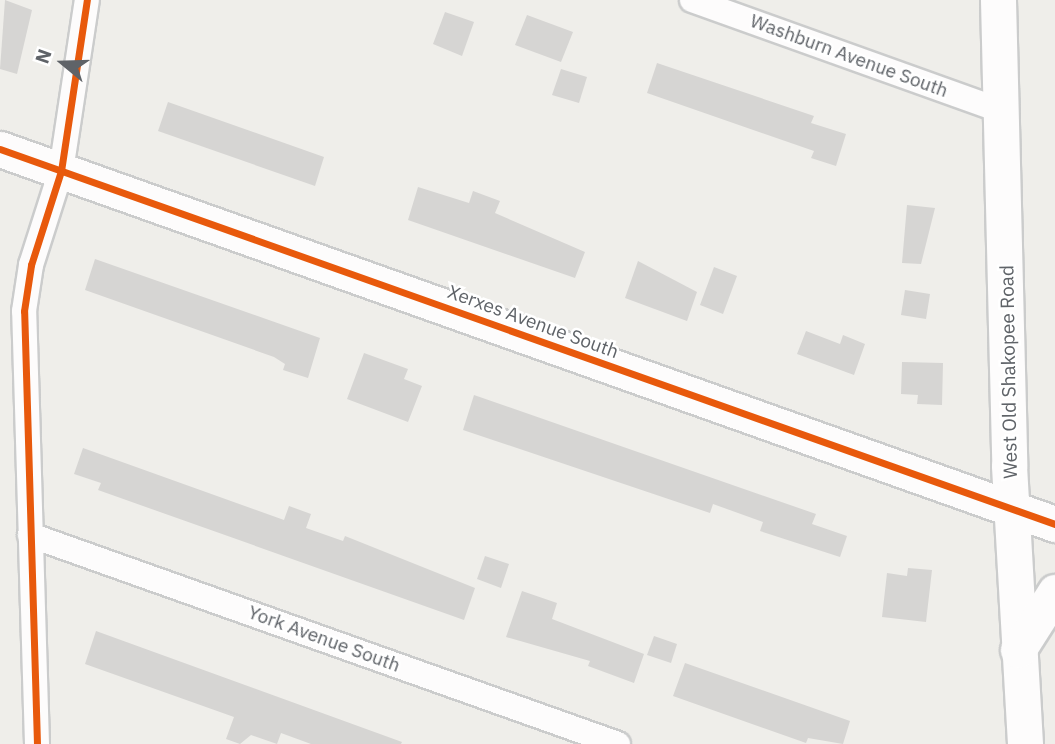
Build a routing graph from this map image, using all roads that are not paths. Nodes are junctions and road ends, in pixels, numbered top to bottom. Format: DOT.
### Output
graph roads {
  1 [pos="87,0"];
  2 [pos="692,0"];
  3 [pos="998,0"];
  4 [pos="1005,112"];
  5 [pos="0,149"];
  6 [pos="61,171"];
  7 [pos="1011,508"];
  8 [pos="1055,524"];
  9 [pos="30,535"];
  10 [pos="1055,592"];
  11 [pos="1018,650"];
  12 [pos="37,744"];
  13 [pos="618,744"];
  14 [pos="1025,744"];
  1 -- 6 [label="street"];
  2 -- 4 [label="street, Washburn Avenue South"];
  3 -- 4 [label="street, West Old Shakopee Road"];
  4 -- 7 [label="street, West Old Shakopee Road"];
  5 -- 6 [label="street, Xerxes Avenue South"];
  6 -- 7 [label="street, Xerxes Avenue South"];
  6 -- 9 [label="street"];
  7 -- 8 [label="street, Xerxes Avenue South"];
  7 -- 11 [label="street, West Old Shakopee Road"];
  9 -- 12 [label="street"];
  9 -- 13 [label="street, York Avenue South"];
  10 -- 11 [label="street"];
  11 -- 14 [label="street, West Old Shakopee Road"];
}
